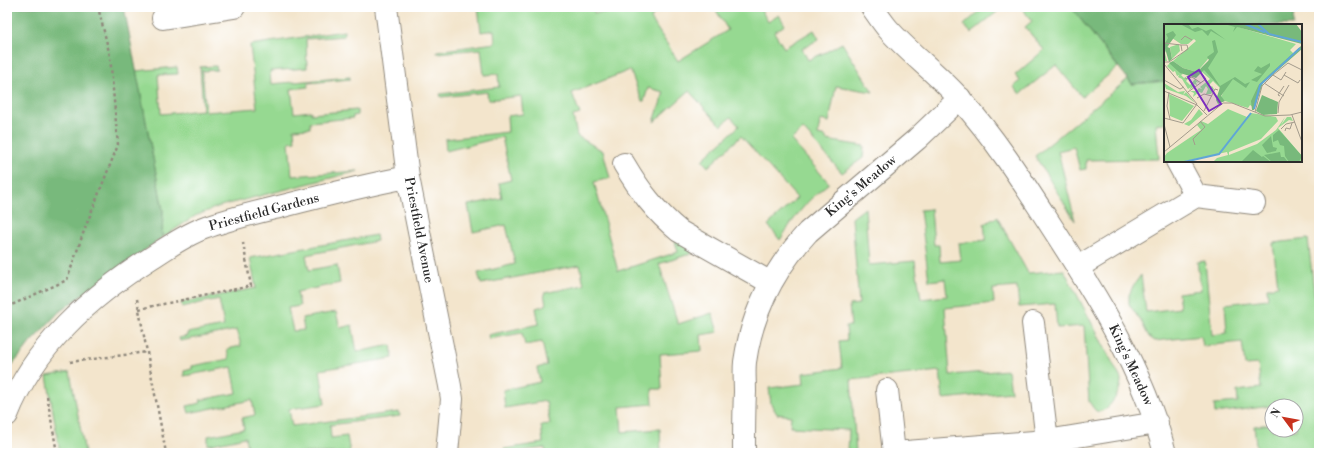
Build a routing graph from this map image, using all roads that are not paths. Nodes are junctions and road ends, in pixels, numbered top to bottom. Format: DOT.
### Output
graph roads {
  1 [pos="234,7"];
  2 [pos="386,7"];
  3 [pos="872,7"];
  4 [pos="163,18"];
  5 [pos="960,98"];
  6 [pos="1178,162"];
  7 [pos="624,164"];
  8 [pos="408,177"];
  9 [pos="1196,196"];
  10 [pos="1254,203"];
  11 [pos="1078,267"];
  12 [pos="771,283"];
  13 [pos="1033,323"];
  14 [pos="887,390"];
  15 [pos="7,415"];
  16 [pos="1157,423"];
  17 [pos="1047,441"];
  18 [pos="447,453"];
  19 [pos="744,453"];
  20 [pos="1165,453"];
  1 -- 4 [label="street"];
  2 -- 8 [label="street, Priestfield Avenue"];
  3 -- 5 [label="street, King's Meadow"];
  5 -- 11 [label="street, King's Meadow"];
  5 -- 12 [label="street, King's Meadow"];
  6 -- 9 [label="street"];
  7 -- 12 [label="street"];
  8 -- 15 [label="street, Priestfield Gardens"];
  8 -- 18 [label="street, Priestfield Avenue"];
  9 -- 10 [label="street"];
  9 -- 11 [label="street"];
  11 -- 16 [label="street, King's Meadow"];
  12 -- 19 [label="street, King's Meadow"];
  13 -- 17 [label="street"];
  14 -- 17 [label="street, King's Meadow"];
  16 -- 17 [label="street, King's Meadow"];
  16 -- 20 [label="street, King's Meadow"];
}
